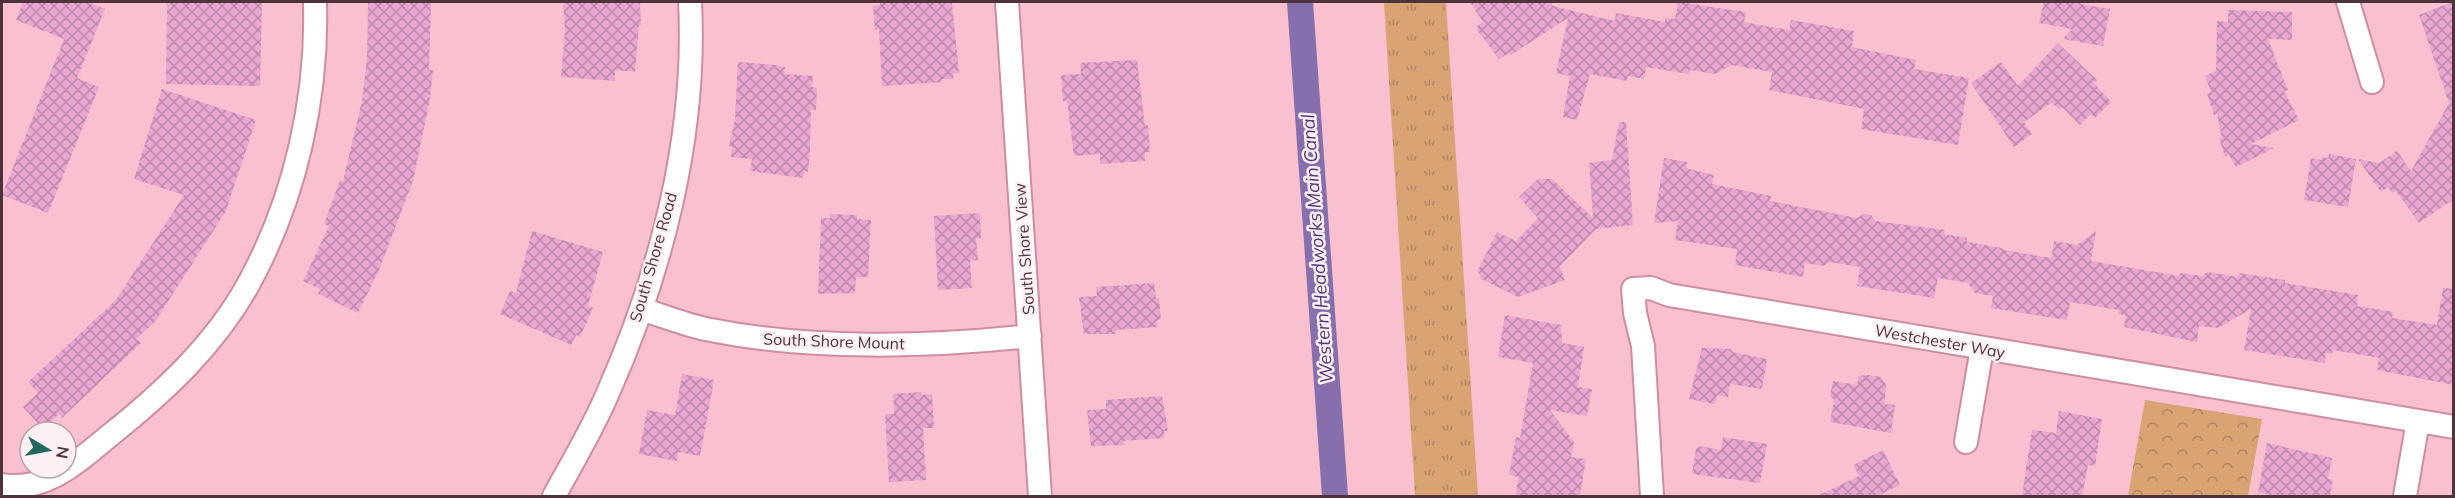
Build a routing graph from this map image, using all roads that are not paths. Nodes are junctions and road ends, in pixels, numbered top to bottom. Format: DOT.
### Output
graph roads {
  1 [pos="315,2"];
  2 [pos="690,2"];
  3 [pos="1007,2"];
  4 [pos="2348,2"];
  5 [pos="2372,82"];
  6 [pos="641,309"];
  7 [pos="1030,336"];
  8 [pos="1982,348"];
  9 [pos="2418,421"];
  10 [pos="2454,427"];
  11 [pos="1966,442"];
  12 [pos="2,485"];
  13 [pos="554,496"];
  14 [pos="1040,496"];
  15 [pos="1652,496"];
  16 [pos="2405,496"];
  1 -- 12 [label="street"];
  2 -- 6 [label="street, South Shore Road"];
  3 -- 7 [label="street, South Shore View"];
  4 -- 5 [label="street"];
  6 -- 7 [label="street, South Shore Mount"];
  6 -- 13 [label="street, South Shore Road"];
  7 -- 14 [label="street, South Shore View"];
  8 -- 9 [label="street, Westchester Way"];
  8 -- 11 [label="street"];
  8 -- 15 [label="street, Westchester Way"];
  9 -- 10 [label="street, Westchester Way"];
  9 -- 16 [label="street"];
}
